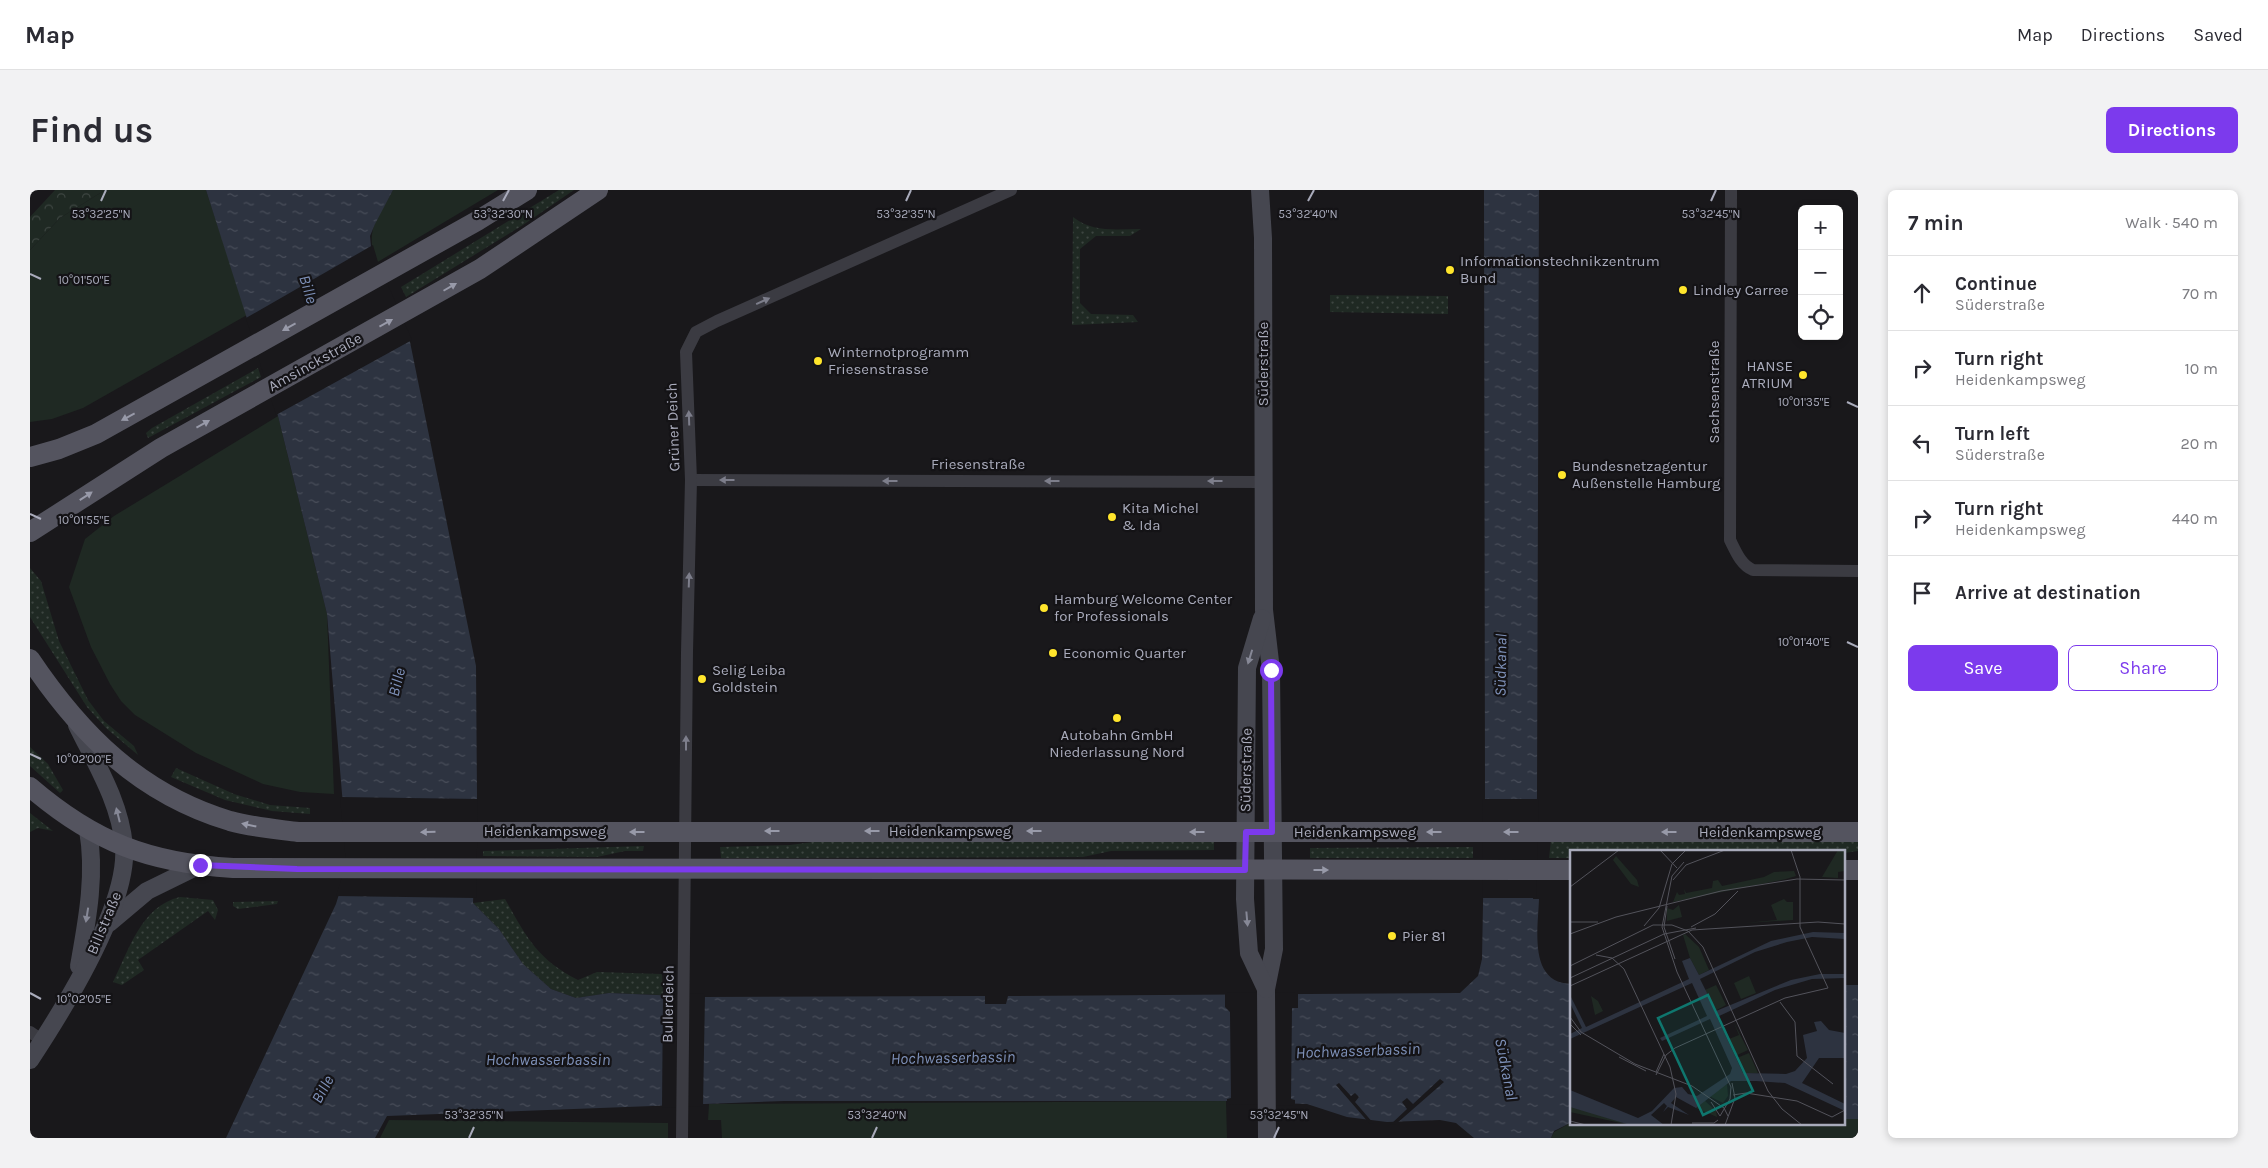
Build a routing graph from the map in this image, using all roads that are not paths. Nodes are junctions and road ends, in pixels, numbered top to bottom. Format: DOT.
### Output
graph roads {
  1 [pos="527,190"];
  2 [pos="598,190"];
  3 [pos="1011,190"];
  4 [pos="1260,190"];
  5 [pos="1268,190"];
  6 [pos="1731,190"];
  7 [pos="1263,238"];
  8 [pos="30,457"];
  9 [pos="691,480"];
  10 [pos="1264,482"];
  11 [pos="30,532"];
  12 [pos="1858,571"];
  13 [pos="1264,610"];
  14 [pos="30,659"];
  15 [pos="76,721"];
  16 [pos="30,787"];
  17 [pos="88,830"];
  18 [pos="686,831"];
  19 [pos="1246,832"];
  20 [pos="1272,832"];
  21 [pos="1858,832"];
  22 [pos="124,847"];
  23 [pos="200,865"];
  24 [pos="685,869"];
  25 [pos="1245,870"];
  26 [pos="1272,870"];
  27 [pos="1570,870"];
  28 [pos="106,925"];
  29 [pos="77,981"];
  30 [pos="1266,989"];
  31 [pos="36,1037"];
  32 [pos="30,1060"];
  33 [pos="682,1138"];
  34 [pos="1267,1138"];
  1 -- 8 [label="main road, one-way"];
  11 -- 2 [label="main road, Amsinckstraße, one-way"];
  9 -- 3 [label="street, Grüner Deich, one-way"];
  4 -- 7 [label="main road, Süderstraße"];
  5 -- 7 [label="main road, Süderstraße"];
  6 -- 12 [label="street, Sachsenstraße"];
  7 -- 10 [label="main road, Süderstraße"];
  10 -- 9 [label="street, Friesenstraße, one-way"];
  18 -- 9 [label="street, Grüner Deich, one-way"];
  10 -- 13 [label="main road, Süderstraße"];
  13 -- 19 [label="main road, Süderstraße, one-way"];
  13 -- 20 [label="main road, Süderstraße"];
  14 -- 15 [label="main road, Heidenkampsweg"];
  18 -- 15 [label="main road, Heidenkampsweg, one-way"];
  22 -- 15 [label="main road, Billstraße, one-way"];
  16 -- 17 [label="main road"];
  17 -- 22 [label="main road"];
  17 -- 29 [label="main road, Billstraße, one-way"];
  19 -- 18 [label="main road, Heidenkampsweg, one-way"];
  18 -- 24 [label="street, Grüner Deich"];
  19 -- 20 [label="main road, Heidenkampsweg"];
  19 -- 25 [label="main road, Süderstraße"];
  21 -- 20 [label="main road, Heidenkampsweg, one-way"];
  20 -- 26 [label="main road, Süderstraße"];
  22 -- 23 [label="main road"];
  22 -- 28 [label="main road, Billstraße"];
  23 -- 24 [label="main road"];
  23 -- 28 [label="main road"];
  24 -- 25 [label="main road"];
  24 -- 33 [label="street, Bullerdeich"];
  25 -- 26 [label="main road"];
  25 -- 30 [label="main road, Süderstraße, one-way"];
  26 -- 27 [label="main road, one-way"];
  26 -- 30 [label="main road, Süderstraße"];
  28 -- 29 [label="main road, Billstraße"];
  29 -- 31 [label="main road, Billstraße"];
  30 -- 34 [label="main road, Süderstraße"];
  31 -- 32 [label="main road, Billstraße"];
}
